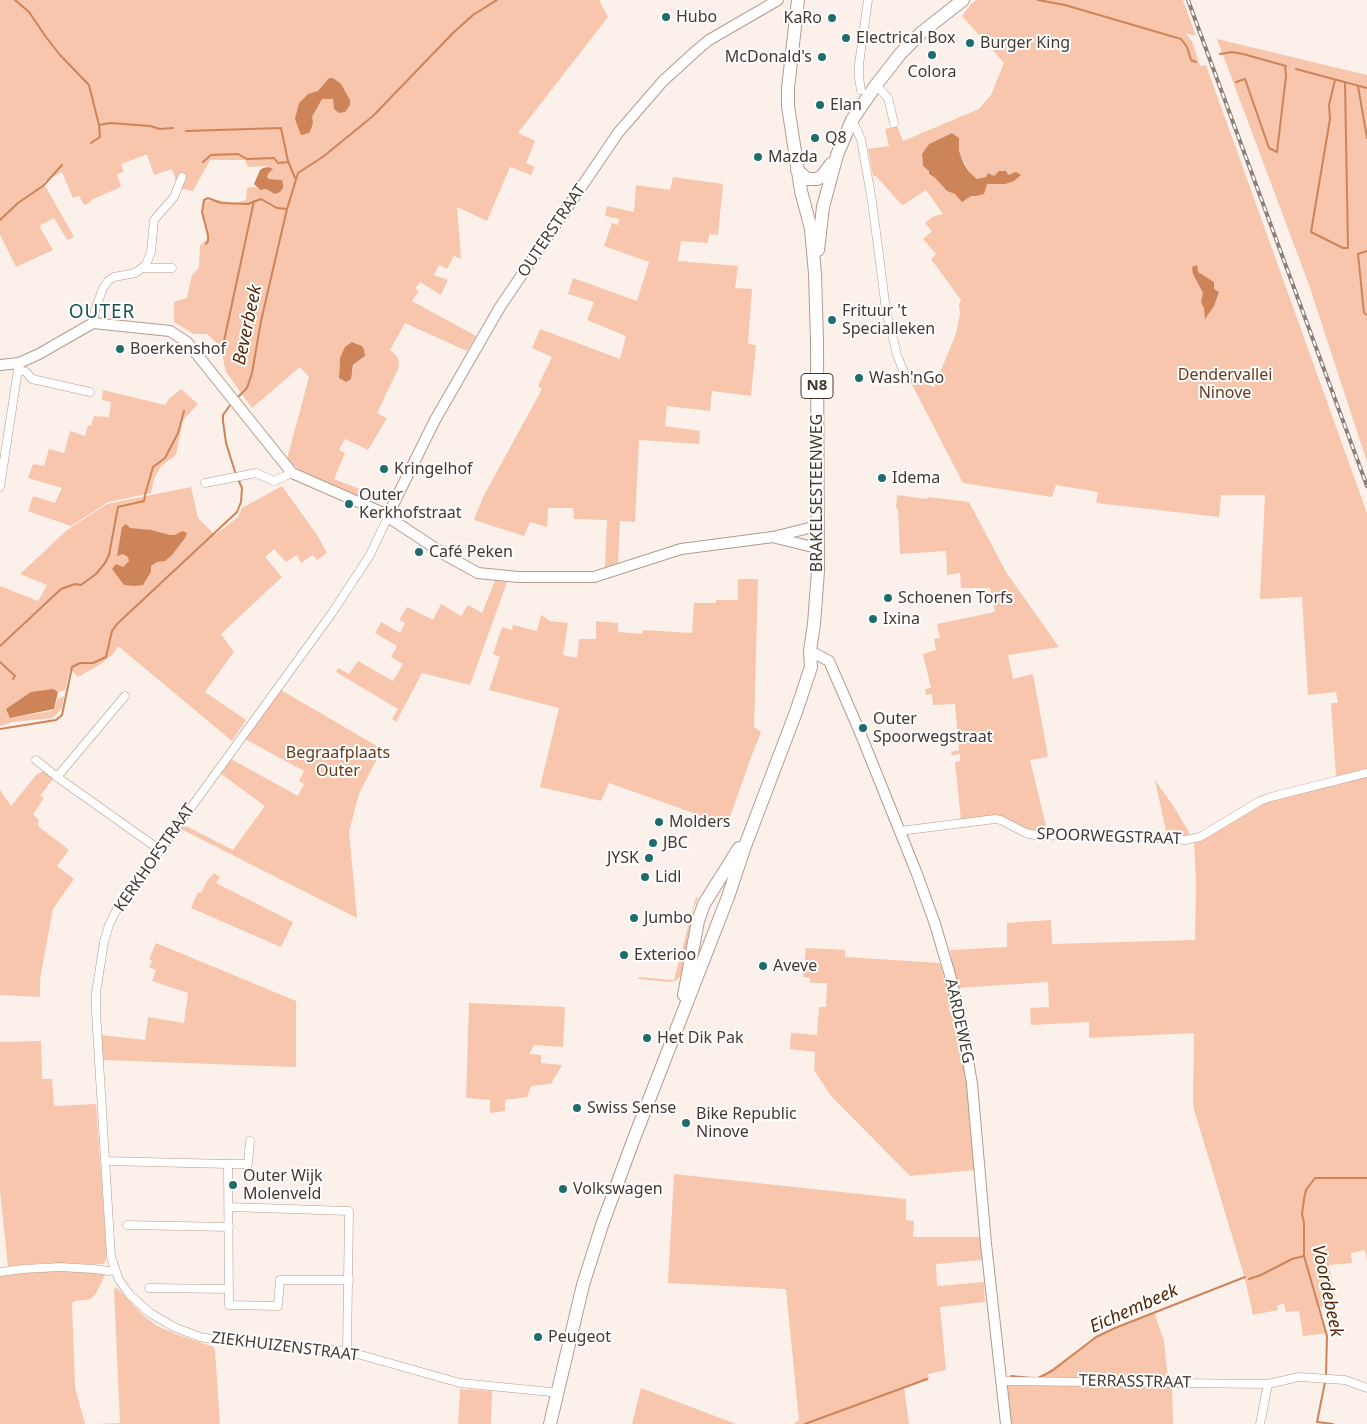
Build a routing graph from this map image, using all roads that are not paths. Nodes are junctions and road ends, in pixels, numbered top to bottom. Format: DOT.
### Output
graph roads {
  1 [pos="778,0"];
  2 [pos="798,0"];
  3 [pos="868,0"];
  4 [pos="963,0"];
  5 [pos="949,6"];
  6 [pos="876,85"];
  7 [pos="861,90"];
  8 [pos="852,120"];
  9 [pos="894,123"];
  10 [pos="837,155"];
  11 [pos="797,170"];
  12 [pos="182,177"];
  13 [pos="144,268"];
  14 [pos="172,268"];
  15 [pos="815,274"];
  16 [pos="92,322"];
  17 [pos="0,365"];
  18 [pos="18,366"];
  19 [pos="907,380"];
  20 [pos="90,392"];
  21 [pos="292,473"];
  22 [pos="205,483"];
  23 [pos="0,487"];
  24 [pos="388,515"];
  25 [pos="817,526"];
  26 [pos="773,537"];
  27 [pos="817,548"];
  28 [pos="810,651"];
  29 [pos="125,696"];
  30 [pos="36,760"];
  31 [pos="1367,773"];
  32 [pos="57,777"];
  33 [pos="900,831"];
  34 [pos="160,850"];
  35 [pos="712,890"];
  36 [pos="728,897"];
  37 [pos="700,916"];
  38 [pos="717,925"];
  39 [pos="250,1141"];
  40 [pos="106,1161"];
  41 [pos="228,1164"];
  42 [pos="229,1207"];
  43 [pos="126,1225"];
  44 [pos="229,1227"];
  45 [pos="111,1257"];
  46 [pos="114,1270"];
  47 [pos="0,1272"];
  48 [pos="349,1280"];
  49 [pos="149,1288"];
  50 [pos="229,1290"];
  51 [pos="347,1351"];
  52 [pos="1001,1381"];
  53 [pos="1268,1384"];
  54 [pos="1367,1388"];
  55 [pos="551,1392"];
  56 [pos="546,1424"];
  57 [pos="550,1424"];
  58 [pos="1006,1424"];
  59 [pos="1260,1424"];
  1 -- 24 [label="street, OUTERSTRAAT"];
  2 -- 11 [label="main road, BRAKELSESTEENWEG / N8"];
  3 -- 7 [label="street"];
  4 -- 5 [label="main road, N8"];
  5 -- 6 [label="main road, N8"];
  6 -- 8 [label="main road, N8"];
  6 -- 9 [label="street"];
  8 -- 10 [label="main road, N8"];
  8 -- 19 [label="street"];
  10 -- 11 [label="main road"];
  10 -- 15 [label="main road, BRAKELSESTEENWEG / N8"];
  11 -- 15 [label="main road, BRAKELSESTEENWEG / N8"];
  12 -- 13 [label="street"];
  13 -- 14 [label="street"];
  13 -- 16 [label="street"];
  15 -- 25 [label="main road, BRAKELSESTEENWEG / N8"];
  16 -- 18 [label="street"];
  16 -- 21 [label="street"];
  17 -- 18 [label="street"];
  18 -- 20 [label="street"];
  18 -- 23 [label="street"];
  21 -- 22 [label="street"];
  21 -- 24 [label="street"];
  24 -- 26 [label="street"];
  24 -- 34 [label="street, KERKHOFSTRAAT"];
  25 -- 26 [label="street"];
  25 -- 27 [label="main road, BRAKELSESTEENWEG / N8"];
  26 -- 27 [label="street"];
  27 -- 28 [label="main road, BRAKELSESTEENWEG / N8"];
  28 -- 33 [label="street, AARDEWEG"];
  28 -- 35 [label="main road, BRAKELSESTEENWEG / N8"];
  28 -- 36 [label="main road, BRAKELSESTEENWEG / N8"];
  29 -- 32 [label="street"];
  30 -- 32 [label="street"];
  31 -- 33 [label="street, SPOORWEGSTRAAT"];
  32 -- 34 [label="street"];
  33 -- 52 [label="street, AARDEWEG"];
  34 -- 40 [label="street, KERKHOFSTRAAT"];
  35 -- 36 [label="main road"];
  35 -- 37 [label="main road, BRAKELSESTEENWEG / N8"];
  36 -- 38 [label="main road, BRAKELSESTEENWEG / N8"];
  37 -- 38 [label="main road"];
  37 -- 55 [label="main road, BRAKELSESTEENWEG / N8"];
  38 -- 57 [label="main road, BRAKELSESTEENWEG / N8"];
  39 -- 41 [label="street"];
  40 -- 41 [label="street"];
  40 -- 45 [label="street, KERKHOFSTRAAT"];
  41 -- 42 [label="street"];
  42 -- 44 [label="street"];
  42 -- 48 [label="street"];
  43 -- 44 [label="street"];
  44 -- 50 [label="street"];
  45 -- 46 [label="street, ZIEKHUIZENSTRAAT"];
  46 -- 47 [label="street"];
  46 -- 51 [label="street, ZIEKHUIZENSTRAAT"];
  48 -- 50 [label="street"];
  48 -- 51 [label="street"];
  49 -- 50 [label="street"];
  51 -- 55 [label="street, ZIEKHUIZENSTRAAT"];
  52 -- 53 [label="street, TERRASSTRAAT"];
  52 -- 58 [label="street, AARDEWEG"];
  53 -- 54 [label="street, TERRASSTRAAT"];
  53 -- 59 [label="street"];
  55 -- 56 [label="main road, BRAKELSESTEENWEG / N8"];
}
